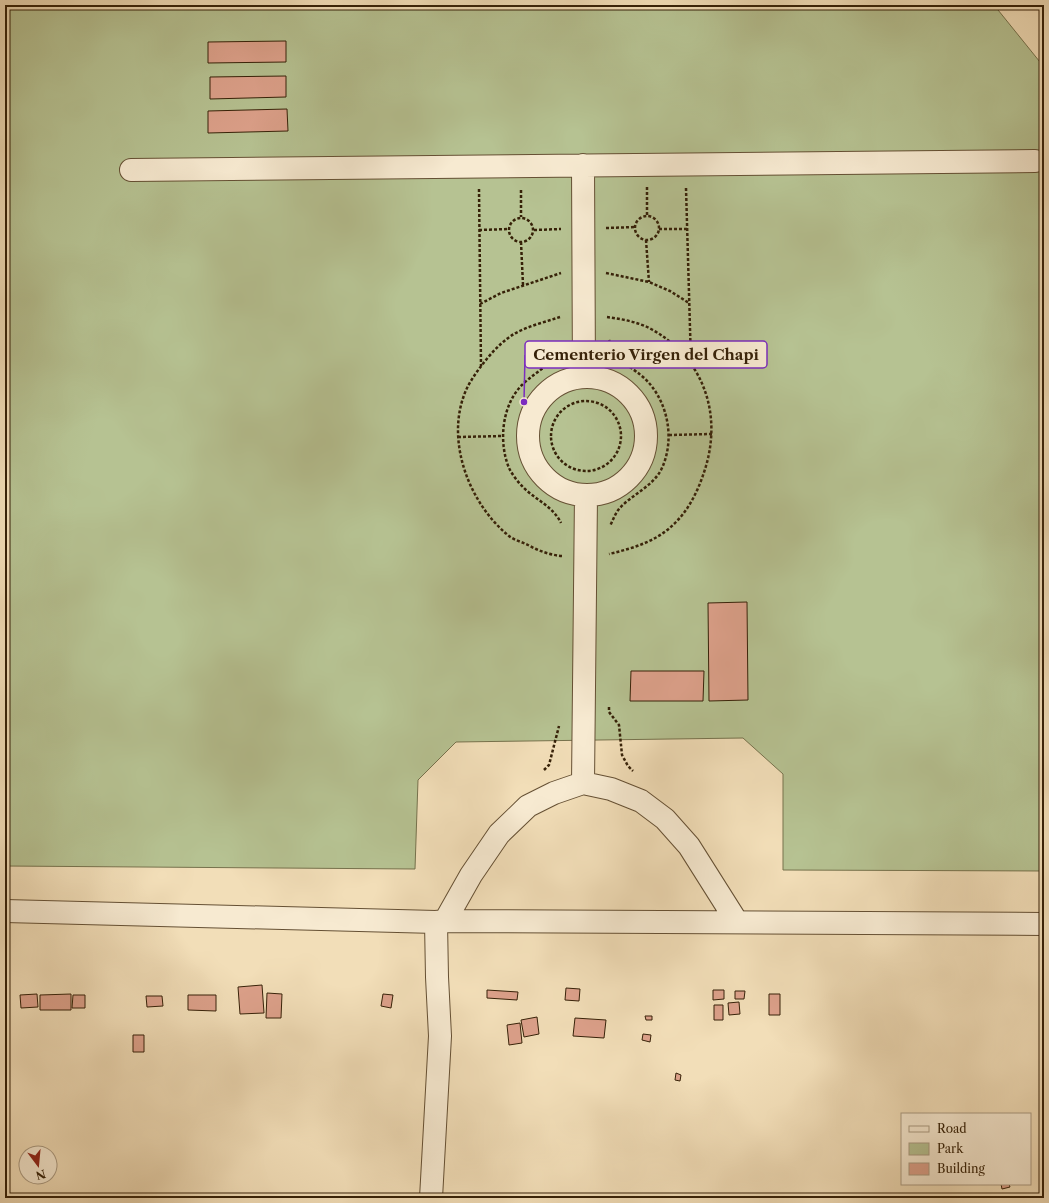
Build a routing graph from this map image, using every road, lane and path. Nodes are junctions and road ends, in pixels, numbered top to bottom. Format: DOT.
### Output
graph roads {
  1 [pos="1035,161"];
  2 [pos="583,165"];
  3 [pos="131,170"];
  4 [pos="685,181"];
  5 [pos="646,182"];
  6 [pos="479,184"];
  7 [pos="521,184"];
  8 [pos="521,217"];
  9 [pos="647,217"];
  10 [pos="606,221"];
  11 [pos="562,222"];
  12 [pos="635,227"];
  13 [pos="562,228"];
  14 [pos="606,228"];
  15 [pos="509,229"];
  16 [pos="659,229"];
  17 [pos="687,229"];
  18 [pos="479,230"];
  19 [pos="534,230"];
  20 [pos="606,235"];
  21 [pos="562,236"];
  22 [pos="646,240"];
  23 [pos="521,242"];
  24 [pos="606,265"];
  25 [pos="606,273"];
  26 [pos="563,280"];
  27 [pos="607,280"];
  28 [pos="649,282"];
  29 [pos="523,285"];
  30 [pos="480,304"];
  31 [pos="689,304"];
  32 [pos="607,310"];
  33 [pos="564,315"];
  34 [pos="608,332"];
  35 [pos="560,348"];
  36 [pos="691,363"];
  37 [pos="481,366"];
  38 [pos="584,377"];
  39 [pos="585,401"];
  40 [pos="712,434"];
  41 [pos="669,435"];
  42 [pos="503,436"];
  43 [pos="458,437"];
  44 [pos="586,495"];
  45 [pos="610,528"];
  46 [pos="563,529"];
  47 [pos="607,549"];
  48 [pos="566,556"];
  49 [pos="609,704"];
  50 [pos="560,723"];
  51 [pos="619,724"];
  52 [pos="558,728"];
  53 [pos="583,783"];
  54 [pos="5,911"];
  55 [pos="440,922"];
  56 [pos="737,922"];
  57 [pos="1044,924"];
  58 [pos="431,1198"];
  1 -- 2 [label="street"];
  2 -- 3 [label="street"];
  2 -- 38 [label="street"];
  4 -- 17 [label="path"];
  5 -- 9 [label="path"];
  6 -- 18 [label="path"];
  7 -- 8 [label="path"];
  8 -- 15 [label="path"];
  8 -- 19 [label="path"];
  9 -- 12 [label="path"];
  9 -- 16 [label="path"];
  10 -- 14 [label="path"];
  11 -- 13 [label="path"];
  12 -- 14 [label="path"];
  12 -- 22 [label="path"];
  13 -- 19 [label="path"];
  13 -- 21 [label="path"];
  14 -- 20 [label="path"];
  15 -- 18 [label="path"];
  15 -- 23 [label="path"];
  16 -- 17 [label="path"];
  16 -- 22 [label="path"];
  17 -- 31 [label="path"];
  18 -- 30 [label="path"];
  19 -- 23 [label="path"];
  22 -- 28 [label="path"];
  23 -- 29 [label="path"];
  24 -- 25 [label="path"];
  25 -- 27 [label="path"];
  25 -- 28 [label="path"];
  26 -- 29 [label="path"];
  28 -- 31 [label="path"];
  29 -- 30 [label="path"];
  30 -- 37 [label="path"];
  31 -- 36 [label="path"];
  32 -- 36 [label="path"];
  33 -- 37 [label="path"];
  34 -- 41 [label="path"];
  35 -- 42 [label="path"];
  36 -- 40 [label="path"];
  37 -- 43 [label="path"];
  38 -- 44 [label="street"];
  38 -- 44 [label="street"];
  39 -- 39 [label="path"];
  40 -- 41 [label="path"];
  40 -- 47 [label="path"];
  41 -- 45 [label="path"];
  42 -- 43 [label="path"];
  42 -- 46 [label="path"];
  43 -- 48 [label="path"];
  44 -- 53 [label="street"];
  49 -- 51 [label="path"];
  50 -- 52 [label="path"];
  53 -- 55 [label="street"];
  53 -- 56 [label="street"];
  54 -- 55 [label="street"];
  55 -- 56 [label="street"];
  55 -- 58 [label="street"];
  56 -- 57 [label="street"];
}
